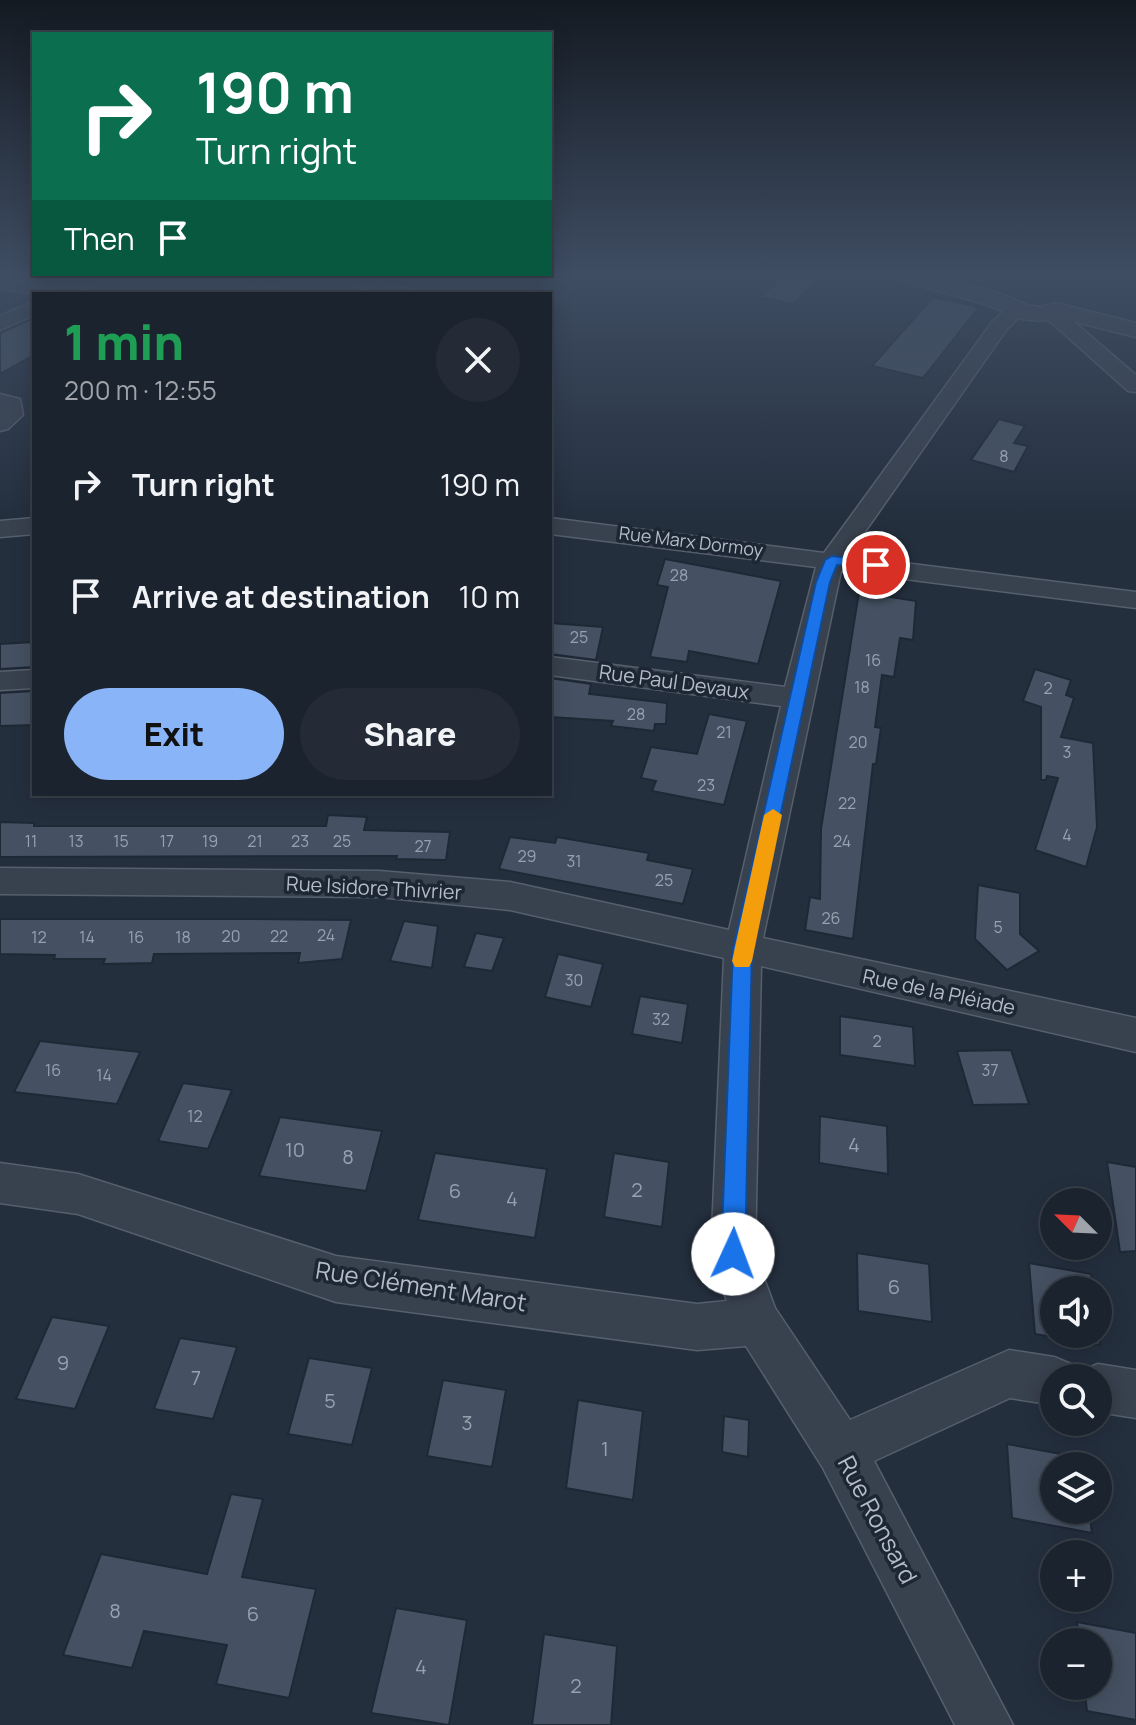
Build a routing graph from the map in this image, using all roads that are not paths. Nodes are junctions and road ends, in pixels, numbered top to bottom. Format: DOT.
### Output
graph roads {
  1 [pos="977,356"];
  2 [pos="1102,356"];
  3 [pos="24,385"];
  4 [pos="1136,386"];
  5 [pos="0,390"];
  6 [pos="0,401"];
  7 [pos="0,424"];
  8 [pos="32,526"];
  9 [pos="552,526"];
  10 [pos="0,529"];
  11 [pos="832,560"];
  12 [pos="1136,600"];
  13 [pos="552,666"];
  14 [pos="32,679"];
  15 [pos="0,681"];
  16 [pos="799,699"];
  17 [pos="0,881"];
  18 [pos="743,949"];
  19 [pos="1136,1035"];
  20 [pos="0,1183"];
  21 [pos="757,1322"];
  22 [pos="1040,1379"];
  23 [pos="1112,1390"];
  24 [pos="1136,1394"];
  25 [pos="841,1450"];
  26 [pos="985,1725"];
  1 -- 11 [label="street, Rue Ronsard"];
  2 -- 4 [label="street"];
  3 -- 5 [label="street"];
  6 -- 7 [label="street"];
  8 -- 10 [label="street"];
  9 -- 11 [label="street, Rue Marx Dormoy"];
  11 -- 12 [label="street, Rue Marx Dormoy"];
  11 -- 16 [label="street, Rue Ronsard"];
  13 -- 16 [label="street, Rue Paul Devaux"];
  14 -- 15 [label="street"];
  16 -- 18 [label="street, Rue Ronsard"];
  17 -- 18 [label="street, Rue Isidore Thivrier"];
  18 -- 19 [label="street, Rue de la Pléiade"];
  18 -- 21 [label="street, Rue Ronsard"];
  20 -- 21 [label="street, Rue Clément Marot"];
  21 -- 25 [label="street, Rue Ronsard"];
  22 -- 25 [label="street"];
  23 -- 24 [label="street"];
  25 -- 26 [label="street, Rue Ronsard"];
}
